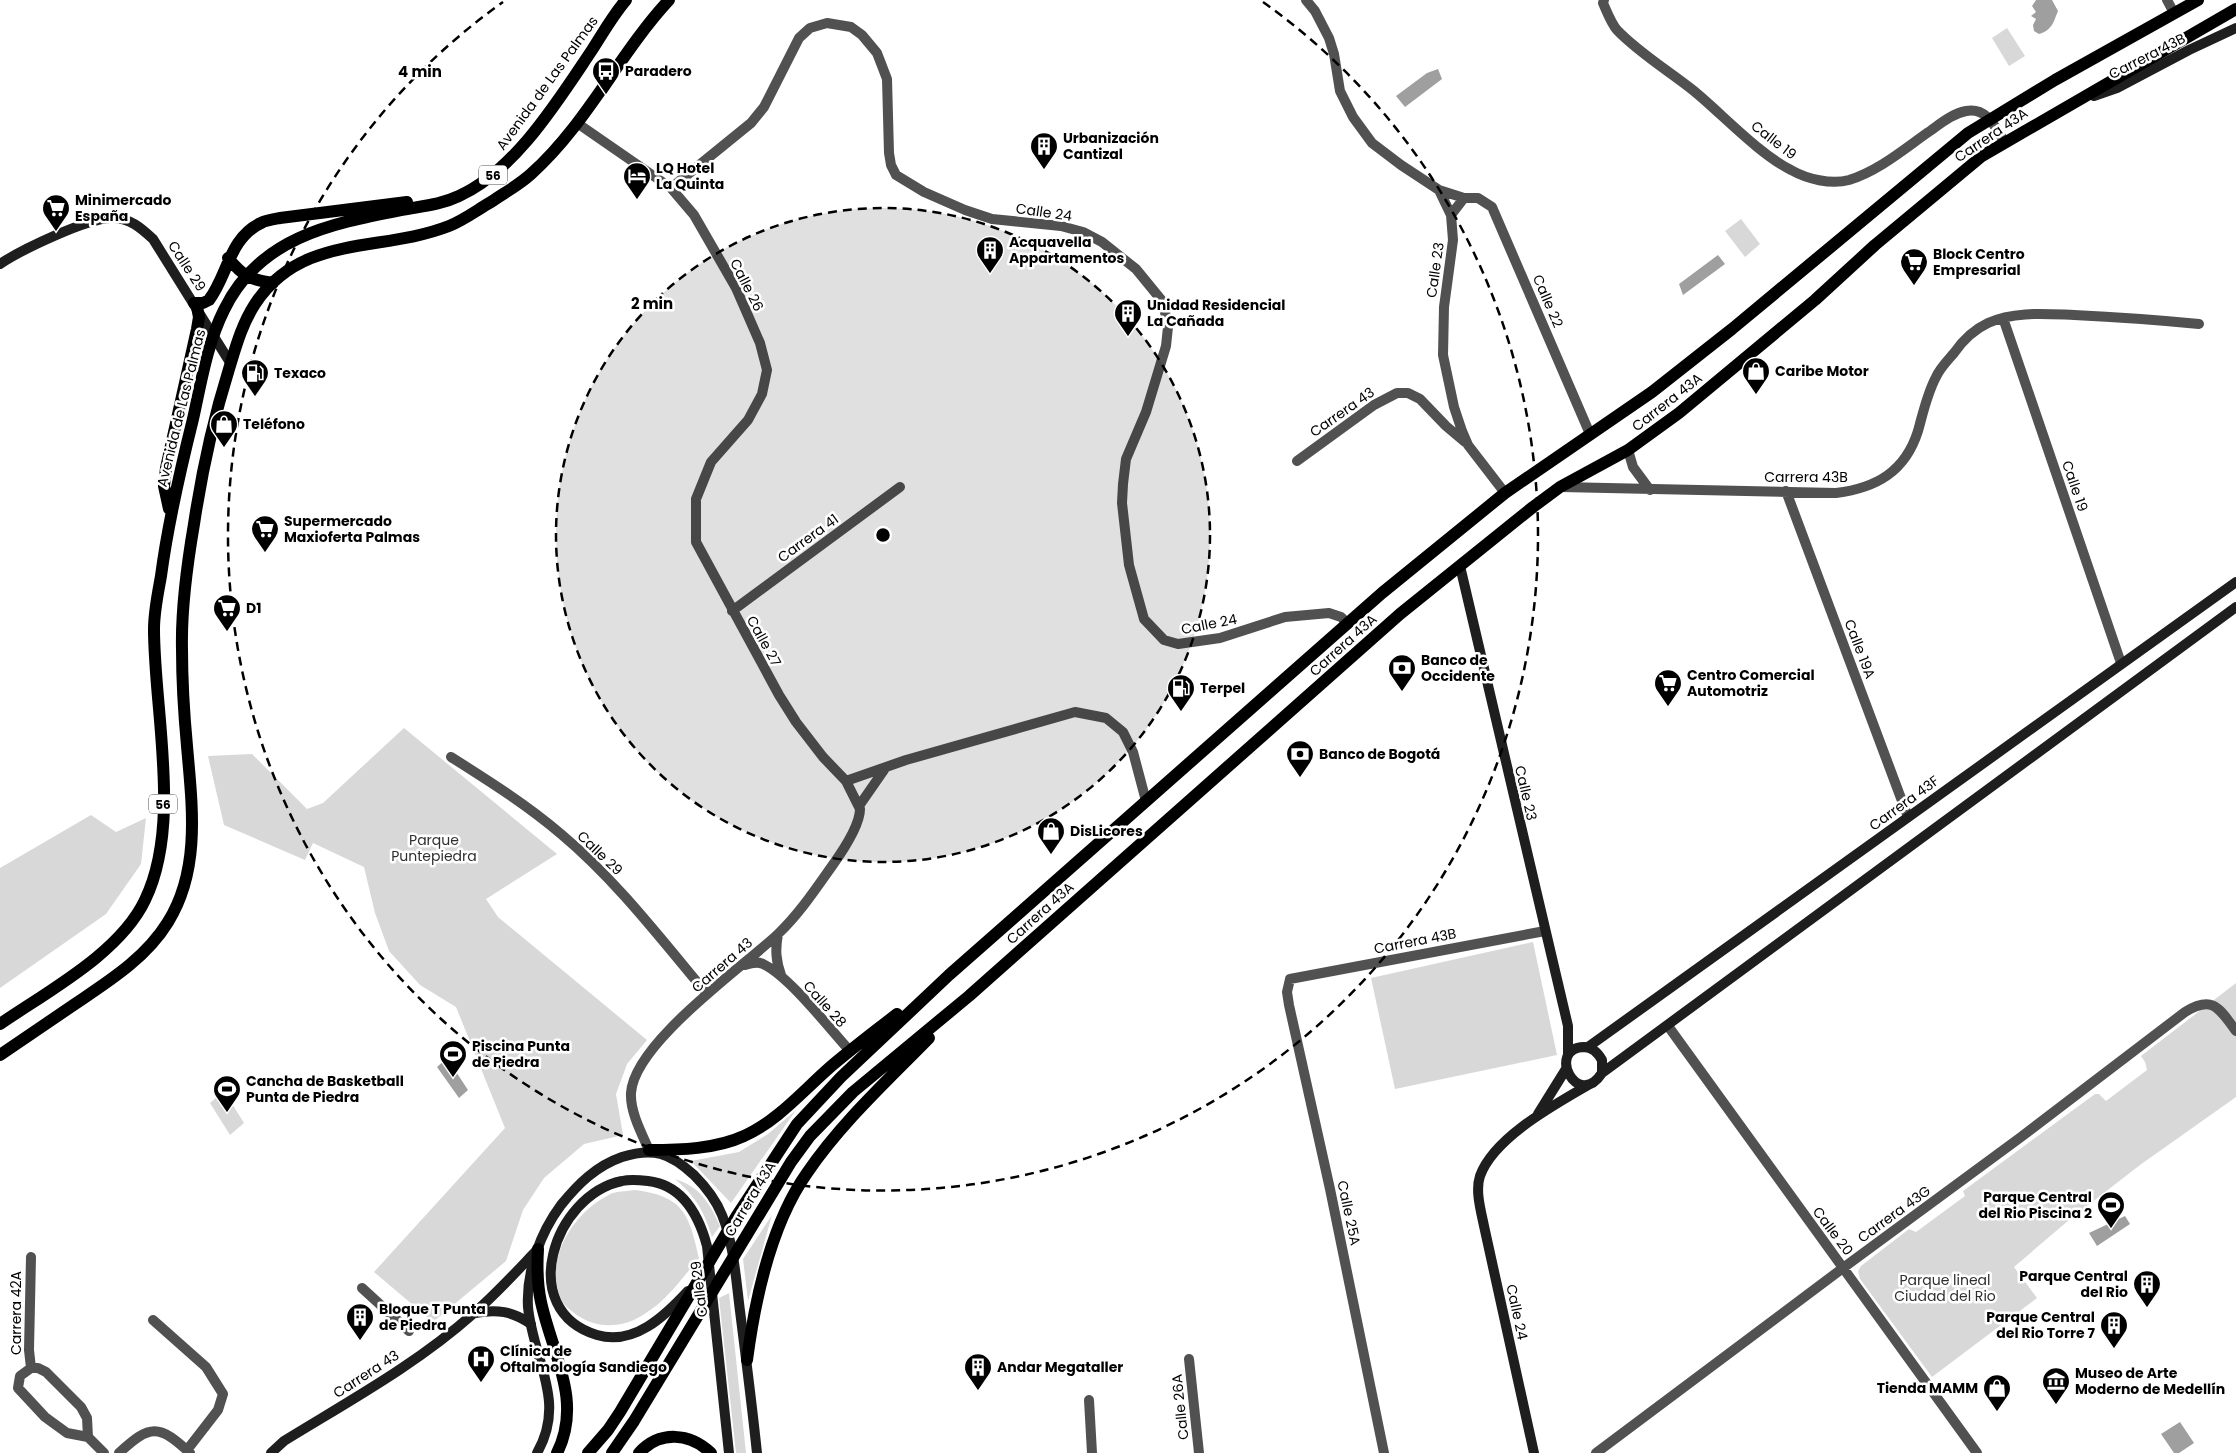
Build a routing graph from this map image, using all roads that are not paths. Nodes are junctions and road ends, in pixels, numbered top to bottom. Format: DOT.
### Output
graph roads {
  1 [pos="626,0"];
  2 [pos="668,0"];
  3 [pos="1306,0"];
  4 [pos="2167,0"];
  5 [pos="2198,0"];
  6 [pos="1604,2"];
  7 [pos="2236,9"];
  8 [pos="2174,14"];
  9 [pos="2236,28"];
  10 [pos="2069,104"];
  11 [pos="1989,118"];
  12 [pos="577,123"];
  13 [pos="2004,141"];
  14 [pos="510,160"];
  15 [pos="671,188"];
  16 [pos="1439,190"];
  17 [pos="1464,198"];
  18 [pos="1451,215"];
  19 [pos="228,258"];
  20 [pos="0,264"];
  21 [pos="273,283"];
  22 [pos="196,305"];
  23 [pos="2003,318"];
  24 [pos="2199,324"];
  25 [pos="231,364"];
  26 [pos="1454,407"];
  27 [pos="1431,409"];
  28 [pos="1590,434"];
  29 [pos="1468,445"];
  30 [pos="1628,450"];
  31 [pos="1297,462"];
  32 [pos="900,487"];
  33 [pos="1560,487"];
  34 [pos="1650,490"];
  35 [pos="1786,491"];
  36 [pos="1505,493"];
  37 [pos="696,499"];
  38 [pos="171,511"];
  39 [pos="1460,566"];
  40 [pos="2236,582"];
  41 [pos="2236,607"];
  42 [pos="732,611"];
  43 [pos="1348,624"];
  44 [pos="2121,663"];
  45 [pos="451,757"];
  46 [pos="884,770"];
  47 [pos="846,781"];
  48 [pos="1146,801"];
  49 [pos="859,806"];
  50 [pos="1908,816"];
  51 [pos="1545,931"];
  52 [pos="778,934"];
  53 [pos="744,965"];
  54 [pos="781,975"];
  55 [pos="949,975"];
  56 [pos="1290,979"];
  57 [pos="708,994"];
  58 [pos="969,996"];
  59 [pos="0,1024"];
  60 [pos="1568,1026"];
  61 [pos="1668,1026"];
  62 [pos="2236,1031"];
  63 [pos="1586,1047"];
  64 [pos="850,1051"];
  65 [pos="0,1055"];
  66 [pos="1568,1055"];
  67 [pos="1566,1068"];
  68 [pos="1602,1073"];
  69 [pos="1592,1083"];
  70 [pos="1538,1115"];
  71 [pos="650,1150"];
  72 [pos="538,1249"];
  73 [pos="31,1257"];
  74 [pos="1843,1268"];
  75 [pos="701,1277"];
  76 [pos="362,1288"];
  77 [pos="474,1314"];
  78 [pos="153,1320"];
  79 [pos="531,1324"];
  80 [pos="409,1331"];
  81 [pos="1190,1359"];
  82 [pos="747,1360"];
  83 [pos="31,1368"];
  84 [pos="1089,1400"];
  85 [pos="88,1437"];
  86 [pos="188,1451"];
  87 [pos="104,1453"];
  88 [pos="119,1453"];
  89 [pos="271,1453"];
  90 [pos="537,1453"];
  91 [pos="557,1453"];
  92 [pos="588,1453"];
  93 [pos="612,1453"];
  94 [pos="639,1453"];
  95 [pos="712,1453"];
  96 [pos="730,1453"];
  97 [pos="757,1453"];
  98 [pos="1092,1453"];
  99 [pos="1198,1453"];
  100 [pos="1384,1453"];
  101 [pos="1534,1453"];
  102 [pos="1596,1453"];
  103 [pos="1976,1453"];
  1 -- 14 [label="main road, Avenida de Las Palmas / 56"];
  2 -- 12 [label="main road, 56"];
  3 -- 16 [label="street"];
  4 -- 8 [label="street"];
  5 -- 8 [label="main road, Carrera 43A"];
  6 -- 11 [label="street, Calle 19"];
  7 -- 10 [label="main road, Carrera 43A"];
  8 -- 11 [label="main road, Carrera 43A"];
  9 -- 10 [label="street, Carrera 43B"];
  10 -- 13 [label="main road, Carrera 43A"];
  11 -- 13 [label="street"];
  11 -- 28 [label="main road, Carrera 43A"];
  12 -- 15 [label="street, Calle 26"];
  12 -- 21 [label="main road, 56"];
  13 -- 30 [label="main road, Carrera 43A"];
  14 -- 19 [label="main road"];
  14 -- 38 [label="main road, Avenida de Las Palmas / 56"];
  15 -- 37 [label="street, Calle 26"];
  15 -- 43 [label="street, Calle 24"];
  16 -- 17 [label="street, Calle 22"];
  16 -- 18 [label="street, Calle 23"];
  17 -- 18 [label="street"];
  17 -- 28 [label="street, Calle 22"];
  18 -- 26 [label="street, Calle 23"];
  19 -- 21 [label="main road"];
  19 -- 22 [label="main road"];
  20 -- 22 [label="street, Calle 29"];
  21 -- 25 [label="main road, 56"];
  22 -- 25 [label="street, Calle 29"];
  22 -- 38 [label="main road"];
  23 -- 24 [label="street, Carrera 43B"];
  23 -- 35 [label="street, Carrera 43B"];
  23 -- 44 [label="street, Calle 19"];
  25 -- 65 [label="main road, 56"];
  26 -- 27 [label="street"];
  26 -- 29 [label="street, Calle 23"];
  27 -- 29 [label="street, Carrera 43"];
  27 -- 31 [label="street, Carrera 43"];
  28 -- 36 [label="main road, Carrera 43A"];
  29 -- 36 [label="street, Calle 23"];
  30 -- 33 [label="main road, Carrera 43A"];
  30 -- 34 [label="street"];
  32 -- 42 [label="street, Carrera 41"];
  33 -- 34 [label="street, Carrera 43B"];
  33 -- 39 [label="main road, Carrera 43A"];
  34 -- 35 [label="street, Carrera 43B"];
  35 -- 50 [label="street, Calle 19A"];
  36 -- 43 [label="main road, Carrera 43A"];
  37 -- 42 [label="street, Calle 27"];
  38 -- 59 [label="main road, Avenida de Las Palmas / 56"];
  39 -- 51 [label="street, Calle 23"];
  39 -- 58 [label="main road, Carrera 43A"];
  40 -- 44 [label="street, Carrera 43F"];
  41 -- 61 [label="street"];
  42 -- 47 [label="street, Calle 27"];
  43 -- 48 [label="main road, Carrera 43A"];
  44 -- 50 [label="street, Carrera 43F"];
  45 -- 57 [label="street, Calle 29"];
  46 -- 47 [label="street"];
  46 -- 48 [label="street"];
  46 -- 49 [label="street, Carrera 43"];
  47 -- 49 [label="street"];
  48 -- 55 [label="main road, Carrera 43A"];
  49 -- 52 [label="street, Carrera 43"];
  50 -- 63 [label="street, Carrera 43F"];
  51 -- 56 [label="street, Carrera 43B"];
  51 -- 60 [label="street, Calle 23"];
  52 -- 53 [label="street, Carrera 43"];
  52 -- 54 [label="street, Calle 28"];
  53 -- 54 [label="street, Calle 28"];
  53 -- 57 [label="street, Carrera 43"];
  54 -- 64 [label="street, Calle 28"];
  55 -- 64 [label="main road"];
  55 -- 75 [label="main road, Carrera 43A"];
  56 -- 100 [label="street, Calle 25A"];
  57 -- 71 [label="street, Carrera 43"];
  58 -- 82 [label="main road"];
  58 -- 93 [label="main road, Carrera 43A"];
  60 -- 63 [label="street, Calle 23"];
  60 -- 66 [label="street, Calle 23"];
  61 -- 68 [label="street"];
  61 -- 74 [label="street, Calle 20"];
  62 -- 74 [label="street, Carrera 43G"];
  63 -- 66 [label="street"];
  63 -- 68 [label="street"];
  64 -- 71 [label="main road"];
  66 -- 67 [label="street"];
  67 -- 69 [label="street"];
  67 -- 70 [label="street"];
  68 -- 69 [label="street"];
  69 -- 70 [label="street"];
  70 -- 101 [label="street, Calle 24"];
  71 -- 72 [label="street"];
  71 -- 82 [label="street"];
  72 -- 77 [label="street, Carrera 43"];
  72 -- 79 [label="street"];
  72 -- 91 [label="main road"];
  73 -- 83 [label="street, Carrera 42A"];
  74 -- 102 [label="street, Carrera 43G"];
  74 -- 103 [label="street, Calle 20"];
  75 -- 92 [label="main road, Carrera 43A"];
  75 -- 96 [label="street, Calle 29"];
  76 -- 80 [label="street"];
  77 -- 79 [label="street"];
  77 -- 89 [label="street, Carrera 43"];
  78 -- 86 [label="street"];
  79 -- 90 [label="street"];
  81 -- 99 [label="street, Calle 26A"];
  82 -- 97 [label="street"];
  83 -- 85 [label="street, Carrera 42A"];
  83 -- 85 [label="street, Carrera 42A"];
  84 -- 98 [label="street"];
  85 -- 87 [label="street, Carrera 42A"];
  86 -- 88 [label="street"];
  94 -- 95 [label="main road"];
}
